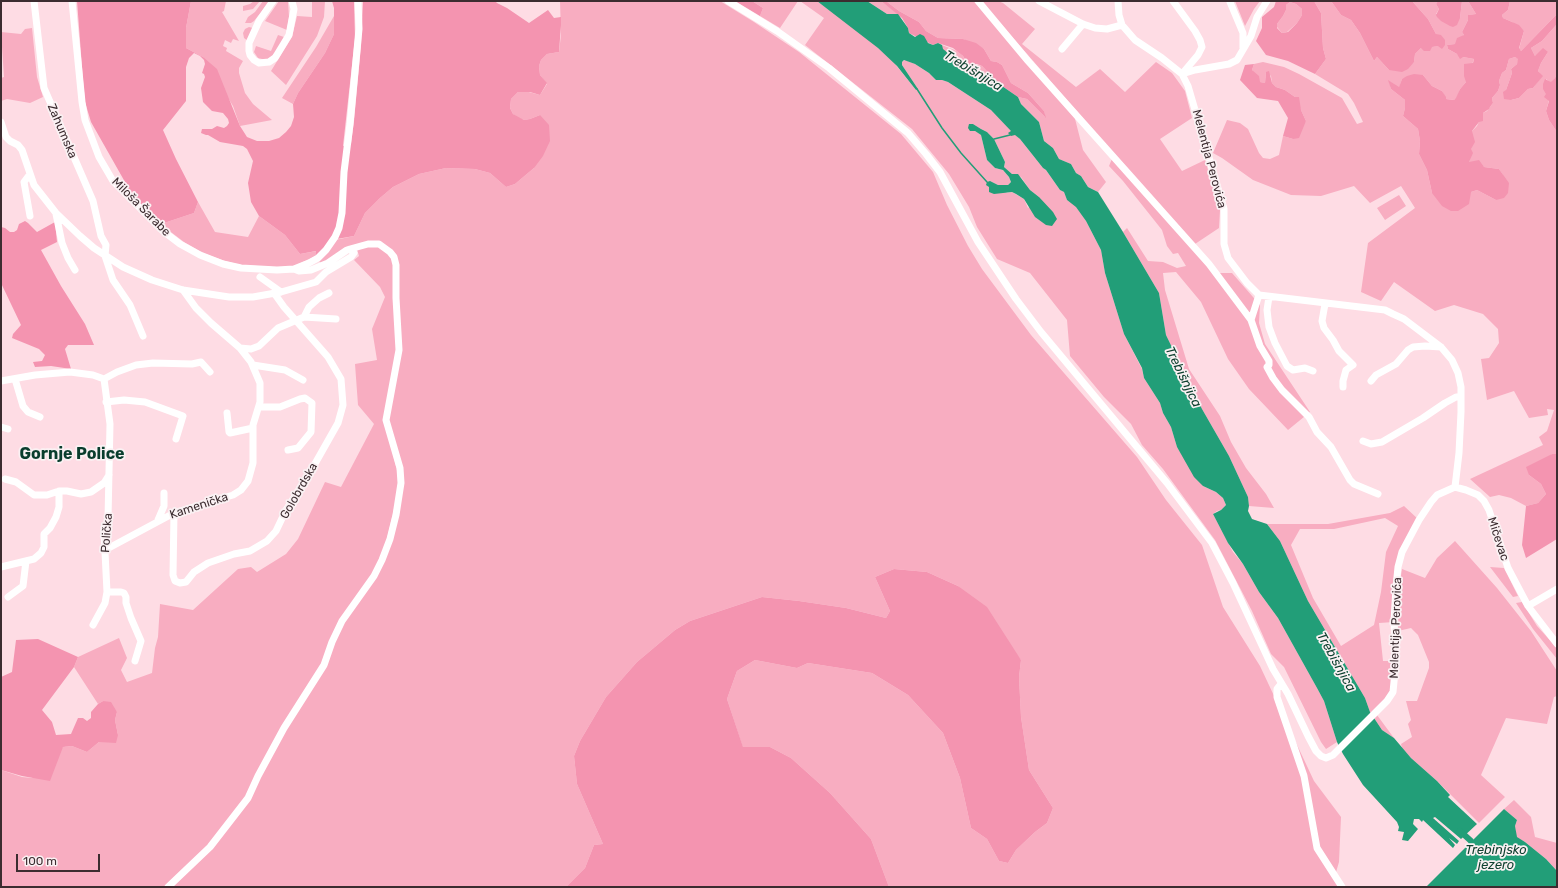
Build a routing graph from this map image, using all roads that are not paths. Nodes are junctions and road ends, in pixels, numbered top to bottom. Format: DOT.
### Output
graph roads {
  1 [pos="34,1"];
  2 [pos="72,1"];
  3 [pos="273,1"];
  4 [pos="292,1"];
  5 [pos="358,1"];
  6 [pos="728,1"];
  7 [pos="978,1"];
  8 [pos="1039,1"];
  9 [pos="1118,1"];
  10 [pos="1173,1"];
  11 [pos="1266,1"];
  12 [pos="1230,2"];
  13 [pos="1083,24"];
  14 [pos="1122,25"];
  15 [pos="1243,48"];
  16 [pos="1062,49"];
  17 [pos="1182,74"];
  18 [pos="1,122"];
  19 [pos="30,174"];
  20 [pos="56,213"];
  21 [pos="30,216"];
  22 [pos="350,249"];
  23 [pos="105,256"];
  24 [pos="294,269"];
  25 [pos="75,270"];
  26 [pos="260,277"];
  27 [pos="183,290"];
  28 [pos="277,292"];
  29 [pos="329,293"];
  30 [pos="1259,295"];
  31 [pos="1269,296"];
  32 [pos="1325,304"];
  33 [pos="304,317"];
  34 [pos="336,320"];
  35 [pos="1251,320"];
  36 [pos="297,321"];
  37 [pos="143,336"];
  38 [pos="1441,347"];
  39 [pos="240,348"];
  40 [pos="253,365"];
  41 [pos="1313,371"];
  42 [pos="210,372"];
  43 [pos="15,379"];
  44 [pos="104,379"];
  45 [pos="303,380"];
  46 [pos="1,381"];
  47 [pos="1371,381"];
  48 [pos="1343,387"];
  49 [pos="1461,397"];
  50 [pos="106,402"];
  51 [pos="259,407"];
  52 [pos="227,413"];
  53 [pos="40,417"];
  54 [pos="253,428"];
  55 [pos="176,439"];
  56 [pos="1364,441"];
  57 [pos="288,450"];
  58 [pos="109,475"];
  59 [pos="4,479"];
  60 [pos="1455,487"];
  61 [pos="59,491"];
  62 [pos="164,493"];
  63 [pos="1378,494"];
  64 [pos="174,513"];
  65 [pos="158,520"];
  66 [pos="105,550"];
  67 [pos="26,561"];
  68 [pos="1,566"];
  69 [pos="1557,589"];
  70 [pos="107,592"];
  71 [pos="8,597"];
  72 [pos="1528,606"];
  73 [pos="93,625"];
  74 [pos="1557,644"];
  75 [pos="136,660"];
  76 [pos="1281,684"];
  77 [pos="168,887"];
  78 [pos="1342,887"];
  1 -- 23 [label="street, Zahumska"];
  2 -- 24 [label="street, Miloša Šarabe"];
  3 -- 4 [label="street"];
  5 -- 24 [label="street, Miloša Šarabe"];
  6 -- 76 [label="street"];
  7 -- 35 [label="street"];
  8 -- 13 [label="street"];
  9 -- 14 [label="street"];
  10 -- 17 [label="street"];
  11 -- 15 [label="street"];
  12 -- 15 [label="street"];
  13 -- 14 [label="street"];
  13 -- 16 [label="street"];
  14 -- 17 [label="street"];
  15 -- 17 [label="street"];
  17 -- 30 [label="street, Melentija Perovića"];
  18 -- 19 [label="street"];
  19 -- 20 [label="street"];
  19 -- 21 [label="street"];
  20 -- 23 [label="street"];
  20 -- 25 [label="street"];
  22 -- 24 [label="street"];
  22 -- 28 [label="street"];
  22 -- 77 [label="street"];
  23 -- 27 [label="street"];
  23 -- 37 [label="street, Zahumska"];
  26 -- 28 [label="street, Golobrdska"];
  27 -- 28 [label="street"];
  27 -- 39 [label="street, Kamenička"];
  28 -- 36 [label="street, Golobrdska"];
  29 -- 33 [label="street"];
  30 -- 31 [label="street"];
  30 -- 35 [label="street"];
  31 -- 32 [label="street"];
  31 -- 41 [label="street"];
  32 -- 38 [label="street"];
  32 -- 48 [label="street"];
  33 -- 34 [label="street"];
  33 -- 36 [label="street"];
  35 -- 63 [label="street"];
  36 -- 39 [label="street"];
  36 -- 64 [label="street, Golobrdska"];
  38 -- 47 [label="street"];
  38 -- 49 [label="street"];
  39 -- 40 [label="street, Kamenička"];
  40 -- 45 [label="street"];
  40 -- 51 [label="street, Kamenička"];
  42 -- 44 [label="street"];
  43 -- 44 [label="street"];
  43 -- 46 [label="street"];
  43 -- 53 [label="street"];
  44 -- 50 [label="street, Polička"];
  49 -- 56 [label="street"];
  49 -- 60 [label="street"];
  50 -- 55 [label="street"];
  50 -- 58 [label="street, Polička"];
  51 -- 54 [label="street, Kamenička"];
  51 -- 57 [label="street"];
  52 -- 54 [label="street"];
  54 -- 64 [label="street, Kamenička"];
  58 -- 61 [label="street"];
  58 -- 66 [label="street, Polička"];
  59 -- 61 [label="street"];
  60 -- 72 [label="street, Mičevac"];
  60 -- 76 [label="street, Melentija Perovića"];
  61 -- 67 [label="street"];
  62 -- 65 [label="street"];
  64 -- 65 [label="street, Kamenička"];
  65 -- 66 [label="street, Kamenička"];
  66 -- 70 [label="street, Polička"];
  67 -- 68 [label="street"];
  67 -- 71 [label="street"];
  69 -- 72 [label="street"];
  70 -- 73 [label="street, Polička"];
  70 -- 75 [label="street"];
  72 -- 74 [label="street, Mičevac"];
  76 -- 78 [label="street"];
}
